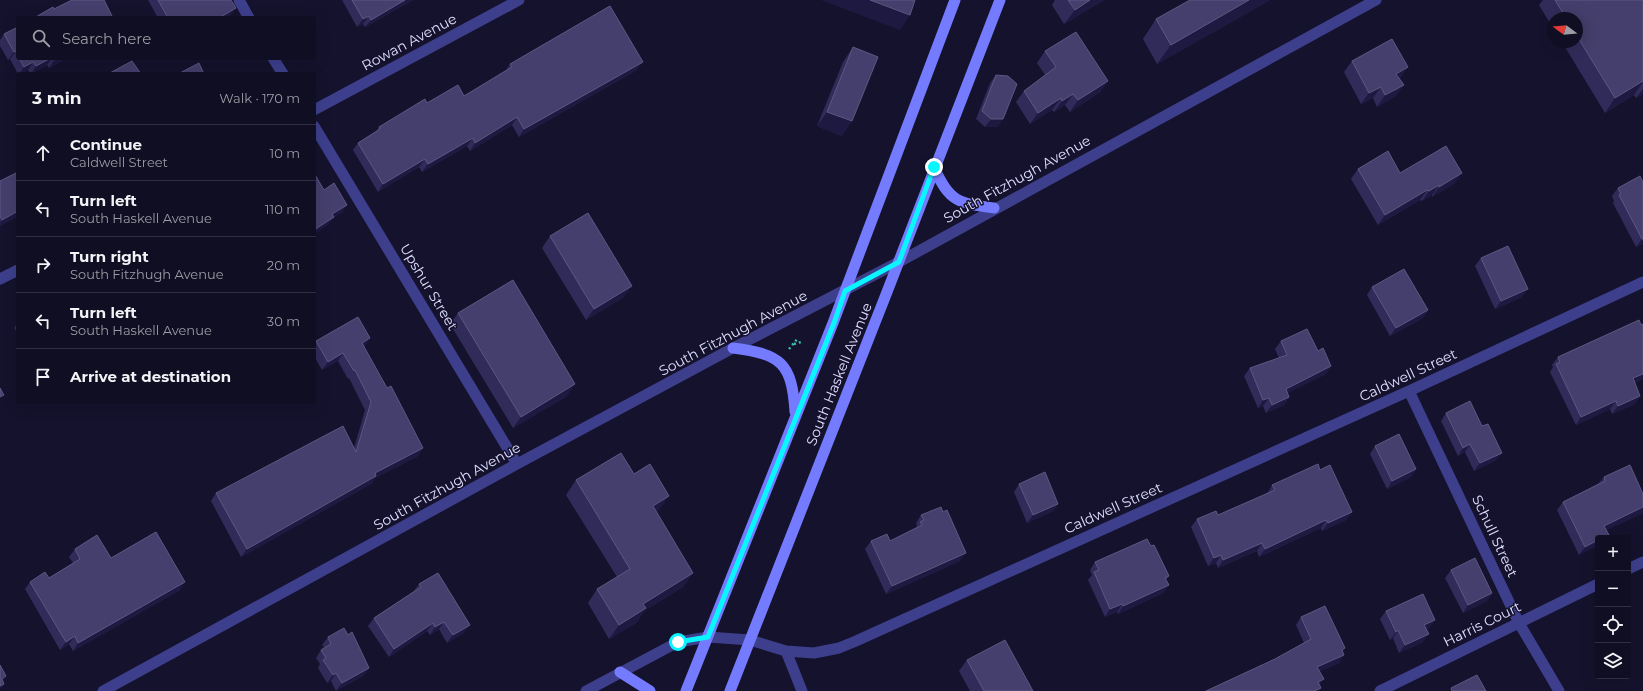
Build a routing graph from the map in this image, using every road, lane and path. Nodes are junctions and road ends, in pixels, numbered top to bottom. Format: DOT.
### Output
graph roads {
  1 [pos="239,0"];
  2 [pos="518,0"];
  3 [pos="955,0"];
  4 [pos="1000,0"];
  5 [pos="1376,0"];
  6 [pos="248,16"];
  7 [pos="274,60"];
  8 [pos="282,72"];
  9 [pos="316,109"];
  10 [pos="316,129"];
  11 [pos="934,167"];
  12 [pos="994,208"];
  13 [pos="899,262"];
  14 [pos="16,271"];
  15 [pos="0,279"];
  16 [pos="1643,282"];
  17 [pos="845,291"];
  18 [pos="798,338"];
  19 [pos="800,342"];
  20 [pos="733,348"];
  21 [pos="1409,391"];
  22 [pos="796,416"];
  23 [pos="517,464"];
  24 [pos="1643,562"];
  25 [pos="1631,568"];
  26 [pos="1595,586"];
  27 [pos="1520,623"];
  28 [pos="708,637"];
  29 [pos="750,640"];
  30 [pos="786,651"];
  31 [pos="620,672"];
  32 [pos="103,691"];
  33 [pos="586,691"];
  34 [pos="650,691"];
  35 [pos="686,691"];
  36 [pos="730,691"];
  37 [pos="802,691"];
  38 [pos="1380,691"];
  39 [pos="1559,691"];
  1 -- 6 [label="street"];
  2 -- 9 [label="street, Rowan Avenue"];
  3 -- 17 [label="main road, South Haskell Avenue"];
  4 -- 11 [label="main road, South Haskell Avenue"];
  5 -- 12 [label="street, South Fitzhugh Avenue"];
  7 -- 8 [label="street"];
  10 -- 23 [label="street, Upshur Street"];
  11 -- 12 [label="main road"];
  11 -- 13 [label="main road, South Haskell Avenue"];
  12 -- 13 [label="street, South Fitzhugh Avenue"];
  13 -- 17 [label="street, South Fitzhugh Avenue"];
  13 -- 29 [label="main road, South Haskell Avenue"];
  14 -- 15 [label="street"];
  16 -- 21 [label="street, Caldwell Street"];
  17 -- 20 [label="street, South Fitzhugh Avenue"];
  17 -- 22 [label="main road, South Haskell Avenue"];
  18 -- 19 [label="path"];
  20 -- 22 [label="main road"];
  20 -- 23 [label="street, South Fitzhugh Avenue"];
  21 -- 27 [label="street, Schull Street"];
  21 -- 30 [label="street, Caldwell Street"];
  22 -- 28 [label="main road, South Haskell Avenue"];
  23 -- 32 [label="street, South Fitzhugh Avenue"];
  24 -- 25 [label="street"];
  26 -- 27 [label="street, Harris Court"];
  27 -- 38 [label="street, Harris Court"];
  27 -- 39 [label="street, Schull Street"];
  28 -- 29 [label="street, Caldwell Street"];
  28 -- 31 [label="street, Caldwell Street"];
  28 -- 35 [label="main road, South Haskell Avenue"];
  29 -- 30 [label="street, Caldwell Street"];
  29 -- 36 [label="main road, South Haskell Avenue"];
  30 -- 37 [label="street"];
  31 -- 33 [label="street, Caldwell Street"];
  31 -- 34 [label="main road"];
}
